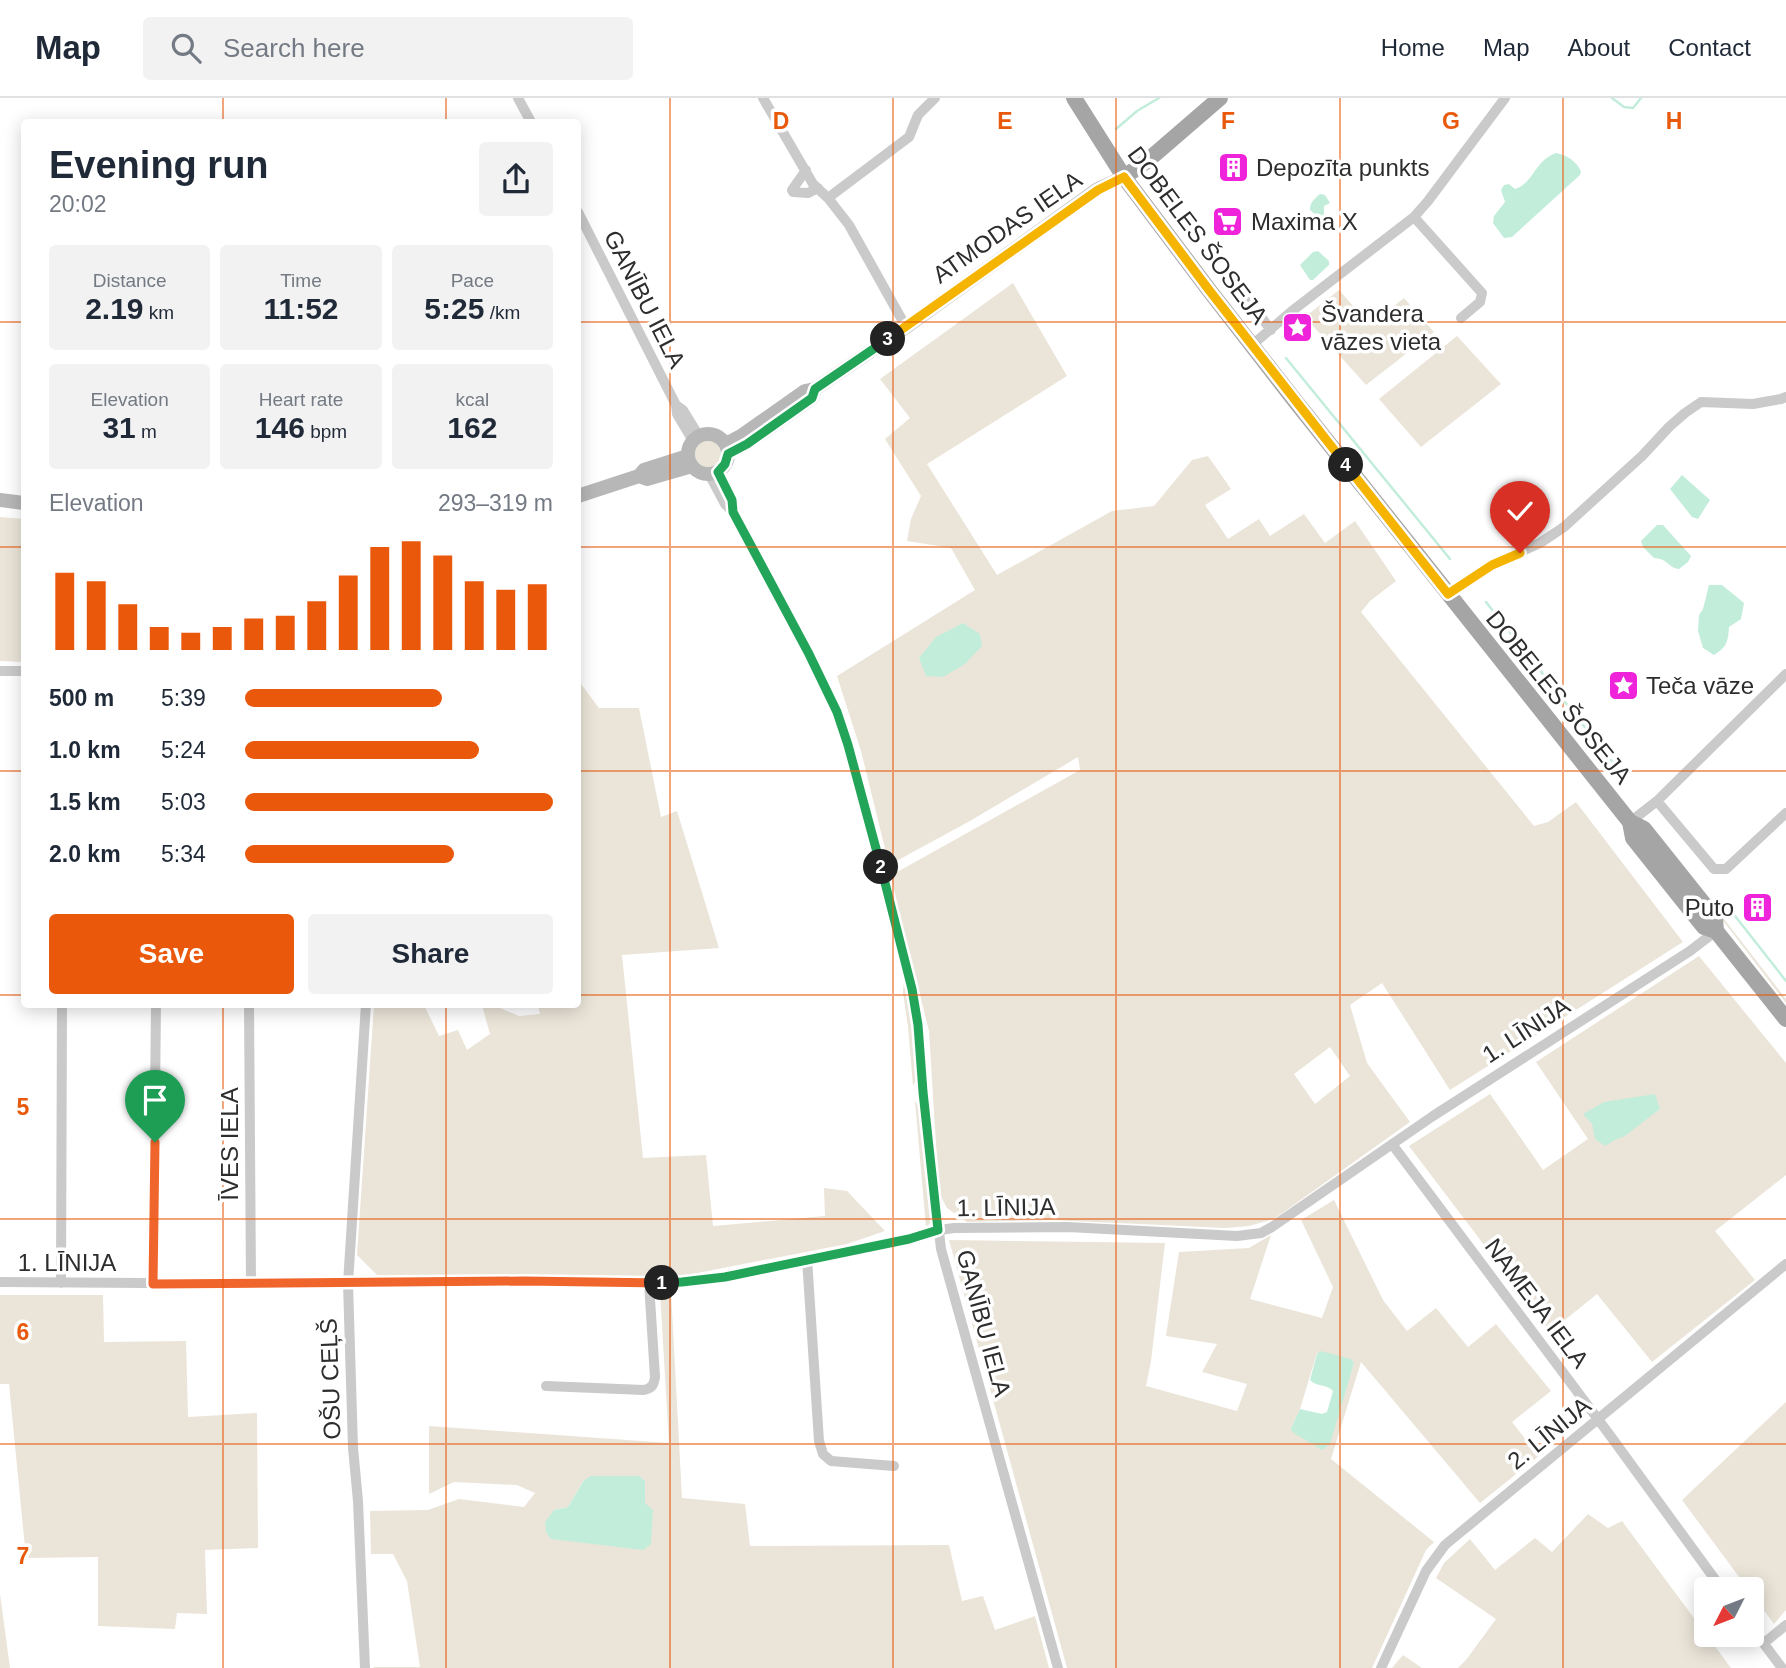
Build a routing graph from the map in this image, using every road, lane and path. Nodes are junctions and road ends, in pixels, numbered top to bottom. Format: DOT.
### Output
graph roads {
  1 [pos="518,98"];
  2 [pos="764,98"];
  3 [pos="935,98"];
  4 [pos="1074,98"];
  5 [pos="1220,98"];
  6 [pos="1505,98"];
  7 [pos="529,119"];
  8 [pos="806,170"];
  9 [pos="1124,177"];
  10 [pos="818,188"];
  11 [pos="828,198"];
  12 [pos="1414,217"];
  13 [pos="581,218"];
  14 [pos="1229,275"];
  15 [pos="1461,318"];
  16 [pos="906,327"];
  17 [pos="1271,330"];
  18 [pos="1252,345"];
  19 [pos="1786,397"];
  20 [pos="696,439"];
  21 [pos="727,449"];
  22 [pos="690,461"];
  23 [pos="713,473"];
  24 [pos="581,495"];
  25 [pos="0,500"];
  26 [pos="21,503"];
  27 [pos="1448,594"];
  28 [pos="0,671"];
  29 [pos="21,671"];
  30 [pos="1786,674"];
  31 [pos="1657,801"];
  32 [pos="1786,813"];
  33 [pos="1630,822"];
  34 [pos="1716,931"];
  35 [pos="62,1008"];
  36 [pos="156,1008"];
  37 [pos="250,1008"];
  38 [pos="366,1008"];
  39 [pos="1786,1019"];
  40 [pos="1392,1144"];
  41 [pos="938,1230"];
  42 [pos="807,1259"];
  43 [pos="1786,1264"];
  44 [pos="0,1282"];
  45 [pos="61,1283"];
  46 [pos="251,1283"];
  47 [pos="348,1283"];
  48 [pos="649,1283"];
  49 [pos="153,1284"];
  50 [pos="547,1386"];
  51 [pos="1598,1419"];
  52 [pos="894,1466"];
  53 [pos="1713,1577"];
  54 [pos="1786,1625"];
  55 [pos="1764,1642"];
  56 [pos="1764,1644"];
  57 [pos="365,1668"];
  58 [pos="1058,1668"];
  59 [pos="1381,1668"];
  60 [pos="1782,1668"];
  1 -- 7 [label="street"];
  2 -- 8 [label="street"];
  3 -- 11 [label="street"];
  4 -- 9 [label="main road, DOBELES ŠOSEJA"];
  5 -- 9 [label="main road, ATMODAS IELA"];
  6 -- 12 [label="street"];
  8 -- 10 [label="street"];
  8 -- 10 [label="street"];
  9 -- 16 [label="main road, ATMODAS IELA"];
  9 -- 18 [label="main road, DOBELES ŠOSEJA"];
  10 -- 11 [label="street"];
  11 -- 16 [label="street"];
  12 -- 15 [label="street"];
  12 -- 17 [label="street"];
  13 -- 20 [label="street, GANĪBU IELA"];
  14 -- 17 [label="street"];
  16 -- 21 [label="main road, ATMODAS IELA"];
  17 -- 18 [label="street"];
  18 -- 27 [label="main road, DOBELES ŠOSEJA"];
  19 -- 27 [label="street"];
  20 -- 21 [label="main road"];
  20 -- 22 [label="main road"];
  21 -- 23 [label="main road"];
  22 -- 23 [label="main road"];
  22 -- 24 [label="main road"];
  23 -- 41 [label="street, GANĪBU IELA"];
  25 -- 26 [label="main road"];
  27 -- 33 [label="main road, DOBELES ŠOSEJA"];
  28 -- 29 [label="street"];
  30 -- 31 [label="street"];
  31 -- 32 [label="street"];
  31 -- 33 [label="street"];
  33 -- 34 [label="main road, DOBELES ŠOSEJA"];
  34 -- 39 [label="main road, DOBELES ŠOSEJA"];
  34 -- 40 [label="street, 1. LĪNIJA"];
  35 -- 45 [label="street"];
  36 -- 49 [label="street"];
  37 -- 46 [label="street, ĪVES IELA"];
  38 -- 47 [label="street, OŠU CEĻŠ"];
  40 -- 41 [label="street, 1. LĪNIJA"];
  40 -- 51 [label="street, NAMEJA IELA"];
  41 -- 42 [label="street, 1. LĪNIJA"];
  41 -- 58 [label="street, GANĪBU IELA"];
  42 -- 48 [label="street, 1. LĪNIJA"];
  42 -- 52 [label="street"];
  43 -- 51 [label="street, 2. LĪNIJA"];
  44 -- 45 [label="street, 1. LĪNIJA"];
  45 -- 49 [label="street, 1. LĪNIJA"];
  46 -- 47 [label="street, 1. LĪNIJA"];
  46 -- 49 [label="street, 1. LĪNIJA"];
  47 -- 48 [label="street, 1. LĪNIJA"];
  47 -- 57 [label="street, OŠU CEĻŠ"];
  48 -- 50 [label="street"];
  51 -- 53 [label="street, NAMEJA IELA"];
  51 -- 59 [label="street, 2. LĪNIJA"];
  54 -- 55 [label="street"];
  56 -- 60 [label="street"];
}
